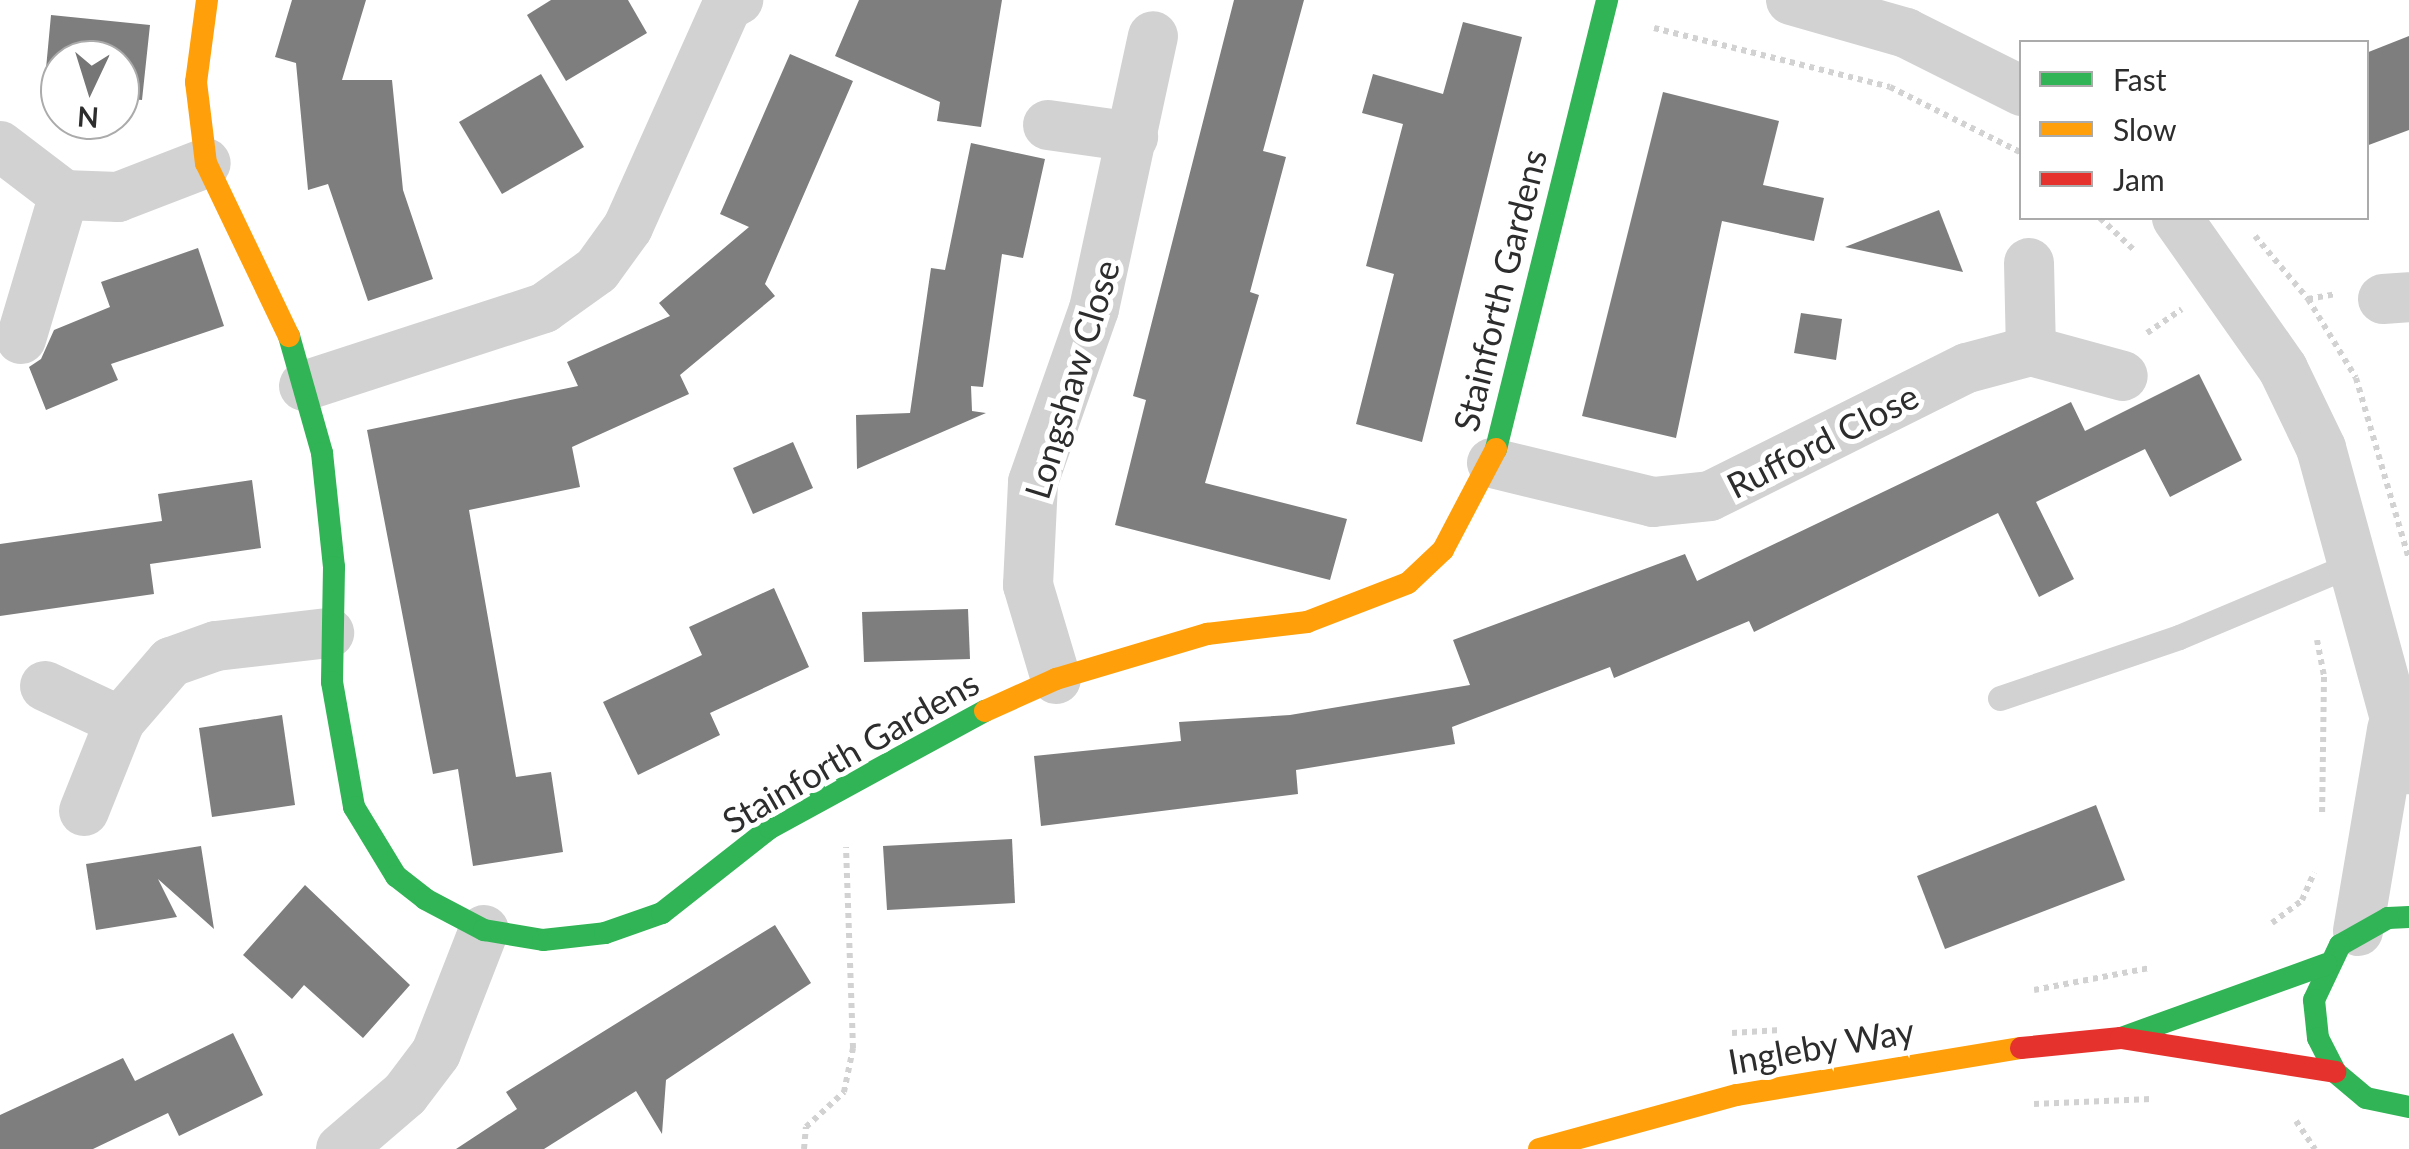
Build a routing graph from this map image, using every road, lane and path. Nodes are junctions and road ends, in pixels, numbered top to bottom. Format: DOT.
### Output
graph roads {
  1 [pos="207,0"];
  2 [pos="1790,0"];
  3 [pos="730,2"];
  4 [pos="1605,8"];
  5 [pos="1913,17"];
  6 [pos="1153,36"];
  7 [pos="2019,89"];
  8 [pos="1048,124"];
  9 [pos="1133,137"];
  10 [pos="0,146"];
  11 [pos="2019,151"];
  12 [pos="206,164"];
  13 [pos="64,194"];
  14 [pos="2102,220"];
  15 [pos="2178,220"];
  16 [pos="2138,255"];
  17 [pos="2028,263"];
  18 [pos="2177,292"];
  19 [pos="2199,321"];
  20 [pos="21,340"];
  21 [pos="2031,351"];
  22 [pos="2123,376"];
  23 [pos="304,386"];
  24 [pos="1492,463"];
  25 [pos="2355,563"];
  26 [pos="2305,582"];
  27 [pos="330,632"];
  28 [pos="1056,679"];
  29 [pos="45,686"];
  30 [pos="2000,698"];
  31 [pos="120,721"];
  32 [pos="2393,722"];
  33 [pos="2409,769"];
  34 [pos="844,790"];
  35 [pos="84,811"];
  36 [pos="2322,838"];
  37 [pos="2318,855"];
  38 [pos="2409,916"];
  39 [pos="2263,928"];
  40 [pos="484,930"];
  41 [pos="2342,947"];
  42 [pos="2121,1038"];
  43 [pos="2335,1072"];
  44 [pos="2170,1098"];
  45 [pos="2366,1098"];
  46 [pos="2022,1105"];
  47 [pos="2409,1107"];
  48 [pos="2284,1111"];
  49 [pos="2382,1127"];
  50 [pos="341,1149"];
  51 [pos="804,1149"];
  52 [pos="1539,1149"];
  53 [pos="2315,1149"];
  1 -- 12 [label="street, Stainforth Gardens"];
  2 -- 5 [label="street"];
  3 -- 23 [label="street"];
  4 -- 11 [label="path"];
  4 -- 24 [label="street, Stainforth Gardens"];
  5 -- 7 [label="street"];
  6 -- 9 [label="street, Longshaw Close"];
  8 -- 9 [label="street"];
  9 -- 28 [label="street, Longshaw Close"];
  10 -- 13 [label="street"];
  12 -- 13 [label="street"];
  12 -- 23 [label="street, Stainforth Gardens"];
  13 -- 20 [label="street"];
  14 -- 16 [label="path"];
  15 -- 25 [label="street"];
  17 -- 21 [label="street"];
  18 -- 19 [label="path"];
  21 -- 22 [label="street"];
  21 -- 24 [label="street, Rufford Close"];
  23 -- 27 [label="street, Stainforth Gardens"];
  24 -- 28 [label="street, Stainforth Gardens"];
  25 -- 26 [label="lane"];
  25 -- 32 [label="street"];
  26 -- 30 [label="lane"];
  26 -- 36 [label="path"];
  27 -- 31 [label="street"];
  27 -- 40 [label="street, Stainforth Gardens"];
  28 -- 34 [label="street, Stainforth Gardens"];
  29 -- 31 [label="street"];
  31 -- 35 [label="street"];
  32 -- 33 [label="street"];
  32 -- 41 [label="street"];
  34 -- 40 [label="street, Stainforth Gardens"];
  34 -- 51 [label="path"];
  37 -- 39 [label="path"];
  38 -- 41 [label="street, Ingleby Way"];
  40 -- 50 [label="street"];
  41 -- 42 [label="street, Ingleby Way"];
  41 -- 43 [label="street"];
  42 -- 43 [label="street, Ingleby Way"];
  42 -- 52 [label="street, Ingleby Way"];
  43 -- 45 [label="street"];
  44 -- 46 [label="path"];
  45 -- 47 [label="street"];
  45 -- 49 [label="street"];
  48 -- 53 [label="path"];
}
